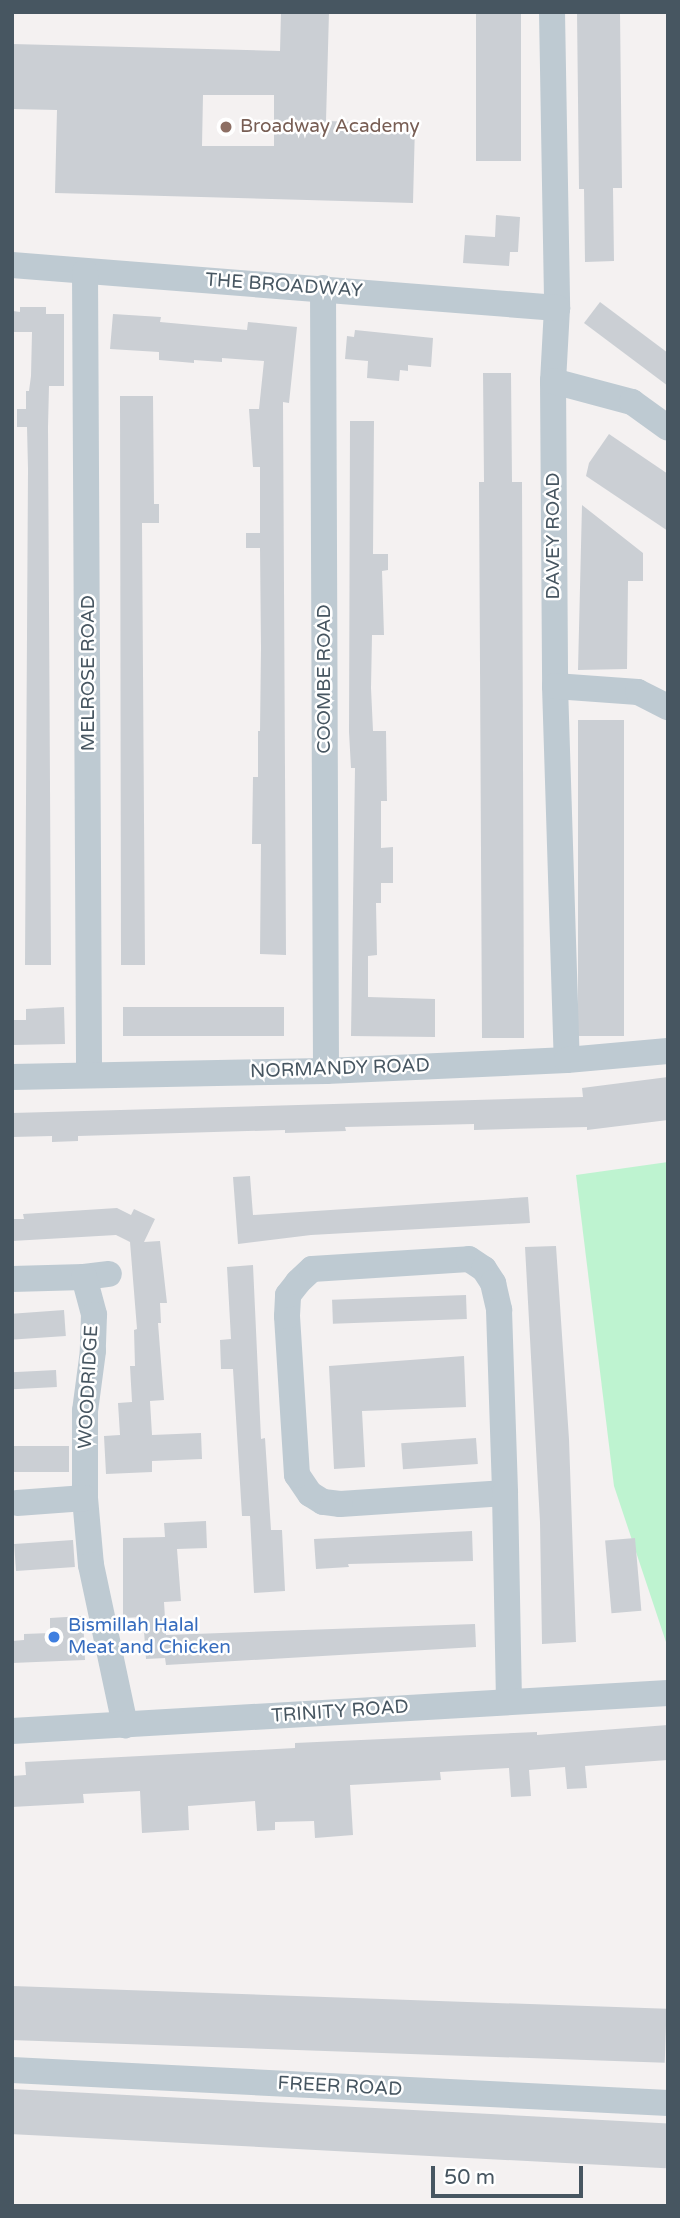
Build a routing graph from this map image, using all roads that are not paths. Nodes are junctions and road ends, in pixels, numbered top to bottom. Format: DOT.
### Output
graph roads {
  1 [pos="552,12"];
  2 [pos="12,265"];
  3 [pos="85,272"];
  4 [pos="323,288"];
  5 [pos="556,308"];
  6 [pos="553,381"];
  7 [pos="668,428"];
  8 [pos="555,686"];
  9 [pos="668,707"];
  10 [pos="668,1051"];
  11 [pos="567,1060"];
  12 [pos="326,1071"];
  13 [pos="89,1074"];
  14 [pos="12,1077"];
  15 [pos="12,1279"];
  16 [pos="505,1493"];
  17 [pos="85,1498"];
  18 [pos="18,1503"];
  19 [pos="668,1693"];
  20 [pos="509,1701"];
  21 [pos="125,1725"];
  22 [pos="12,1731"];
  23 [pos="12,2070"];
  24 [pos="668,2104"];
  1 -- 5 [label="street, DAVEY ROAD"];
  2 -- 3 [label="street, THE BROADWAY"];
  3 -- 4 [label="street, THE BROADWAY"];
  3 -- 13 [label="street, MELROSE ROAD"];
  4 -- 5 [label="street, THE BROADWAY"];
  4 -- 12 [label="street, COOMBE ROAD"];
  5 -- 6 [label="street, DAVEY ROAD"];
  6 -- 7 [label="street"];
  6 -- 8 [label="street, DAVEY ROAD"];
  8 -- 9 [label="street"];
  8 -- 11 [label="street, DAVEY ROAD"];
  10 -- 11 [label="street, NORMANDY ROAD"];
  11 -- 12 [label="street, NORMANDY ROAD"];
  12 -- 13 [label="street, NORMANDY ROAD"];
  13 -- 14 [label="street, NORMANDY ROAD"];
  15 -- 17 [label="street, WOODRIDGE"];
  16 -- 16 [label="street"];
  16 -- 20 [label="street"];
  17 -- 18 [label="street"];
  17 -- 21 [label="street, WOODRIDGE"];
  19 -- 20 [label="street, TRINITY ROAD"];
  20 -- 21 [label="street, TRINITY ROAD"];
  21 -- 22 [label="street, TRINITY ROAD"];
  23 -- 24 [label="street, FREER ROAD"];
}
